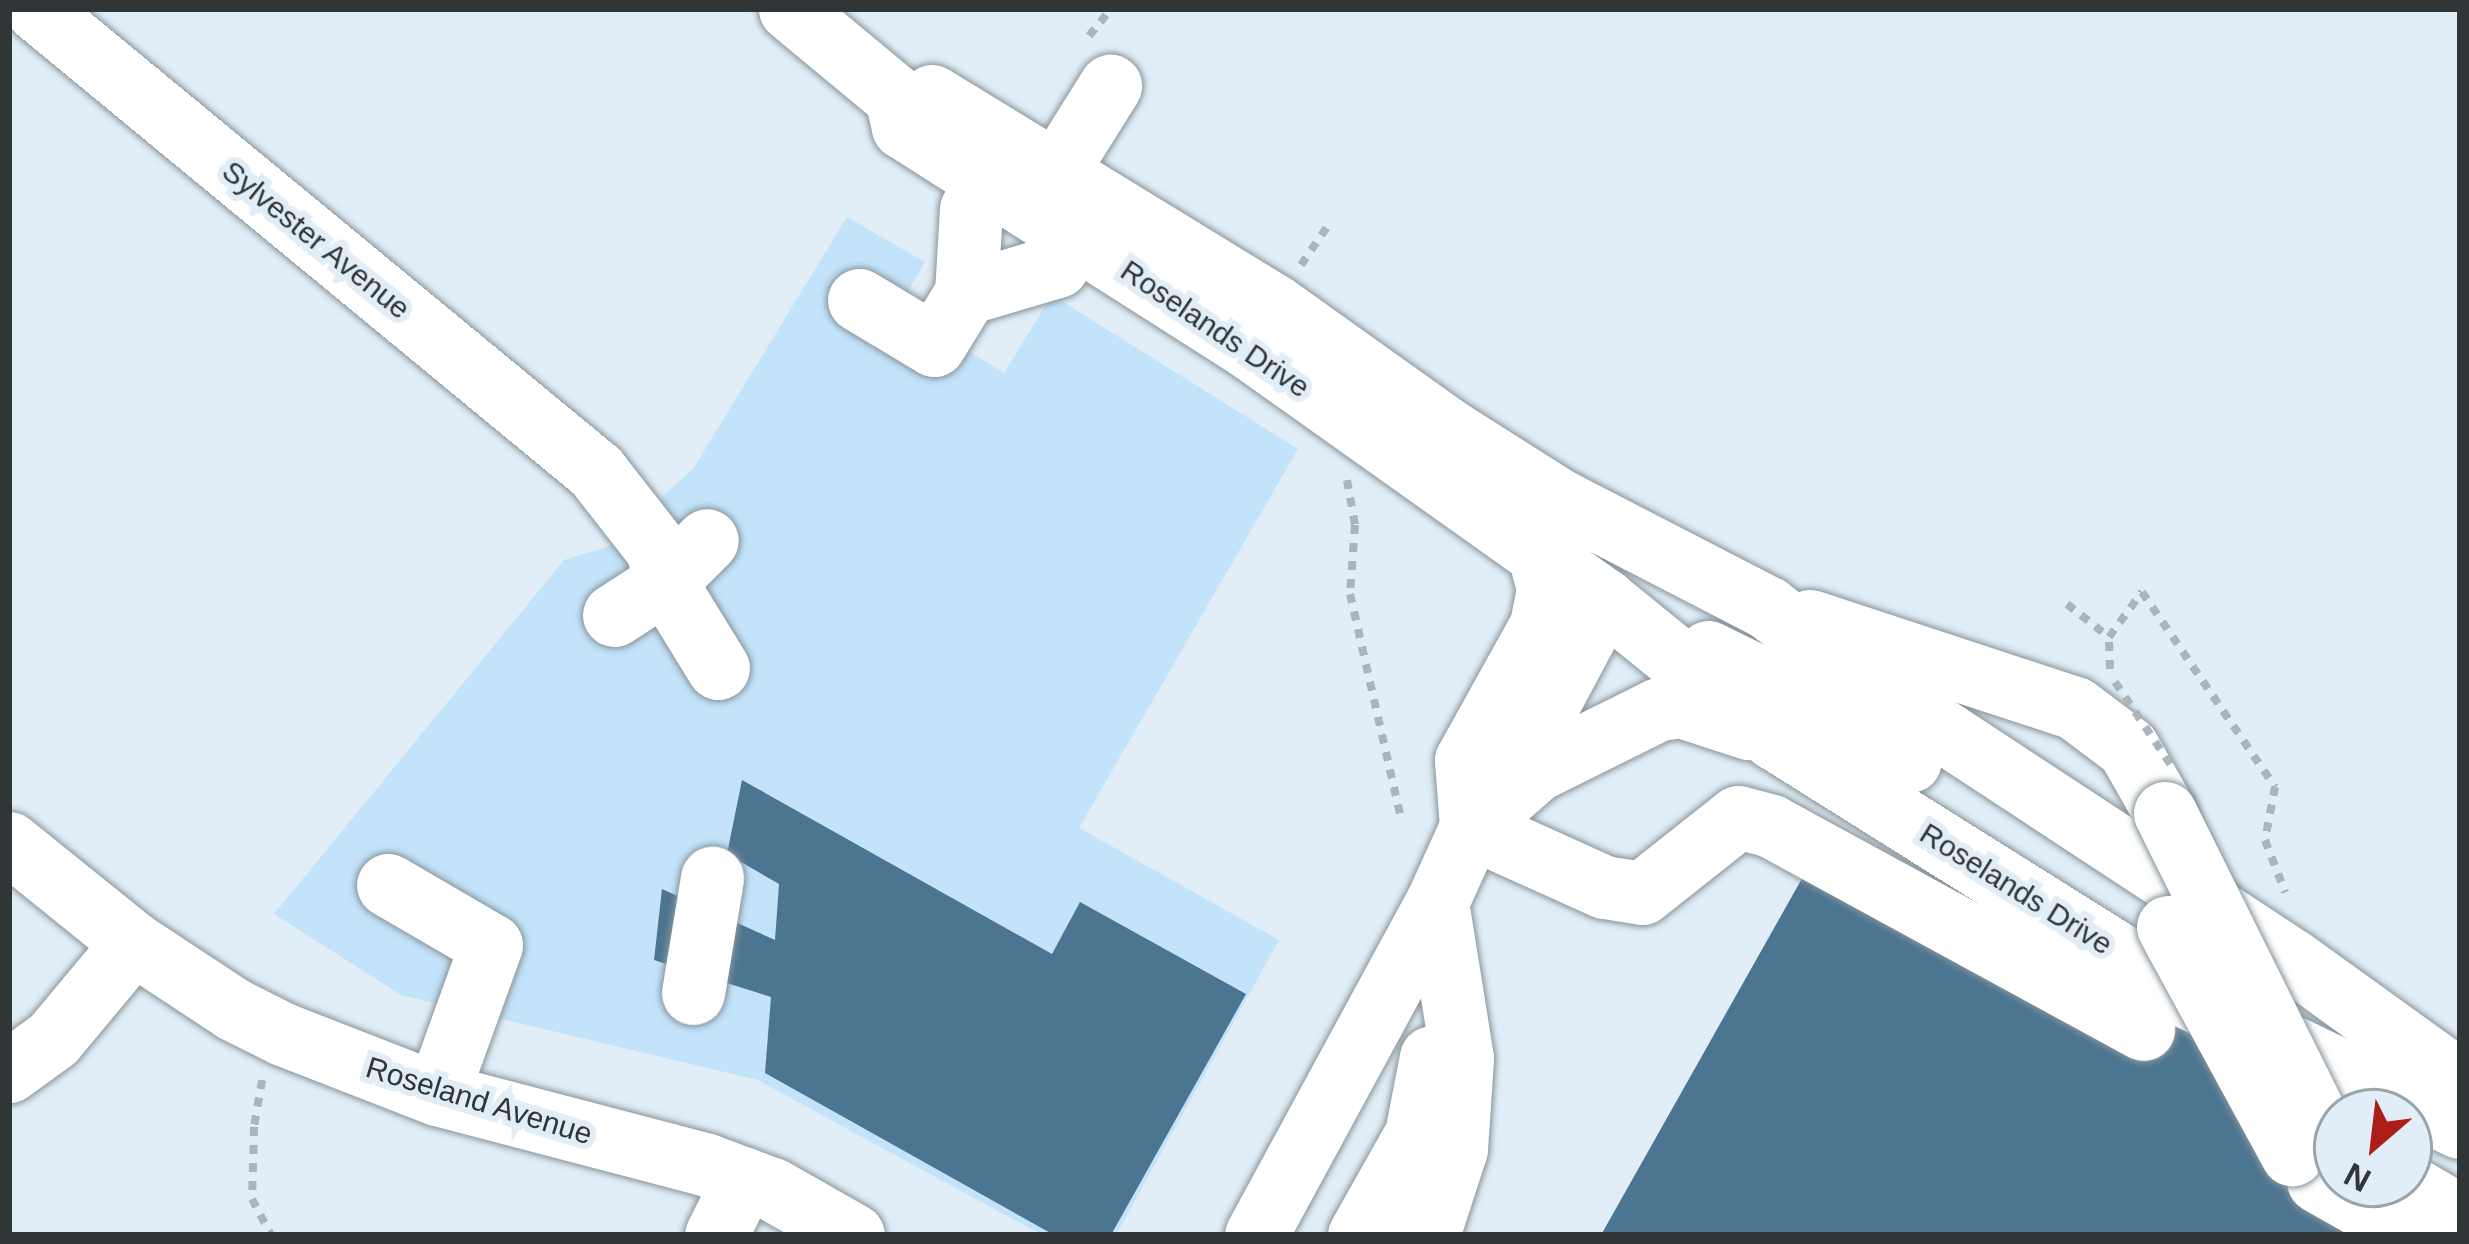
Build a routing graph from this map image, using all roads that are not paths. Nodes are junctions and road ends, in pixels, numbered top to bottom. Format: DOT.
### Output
graph roads {
  1 [pos="36,9"];
  2 [pos="790,9"];
  3 [pos="1110,86"];
  4 [pos="896,97"];
  5 [pos="1056,172"];
  6 [pos="988,182"];
  7 [pos="1075,237"];
  8 [pos="966,293"];
  9 [pos="859,300"];
  10 [pos="1559,500"];
  11 [pos="1540,559"];
  12 [pos="1604,600"];
  13 [pos="1768,608"];
  14 [pos="1541,625"];
  15 [pos="1839,663"];
  16 [pos="718,668"];
  17 [pos="1774,738"];
  18 [pos="1471,827"];
  19 [pos="9,843"];
  20 [pos="712,878"];
  21 [pos="388,885"];
  22 [pos="1437,902"];
  23 [pos="133,943"];
  24 [pos="693,993"];
  25 [pos="1453,1006"];
  26 [pos="2143,1029"];
  27 [pos="9,1071"];
  28 [pos="2460,1087"];
  29 [pos="436,1094"];
  30 [pos="2313,1125"];
  31 [pos="2460,1127"];
  32 [pos="2313,1152"];
  33 [pos="744,1179"];
  34 [pos="2433,1200"];
  35 [pos="2384,1208"];
  36 [pos="2460,1216"];
  37 [pos="716,1235"];
  38 [pos="854,1235"];
  39 [pos="1256,1235"];
  40 [pos="1359,1235"];
  41 [pos="1428,1235"];
  42 [pos="2413,1235"];
  1 -- 16 [label="street, Sylvester Avenue"];
  2 -- 4 [label="street, Roselands Drive"];
  3 -- 5 [label="street"];
  4 -- 5 [label="street, Roselands Drive"];
  4 -- 6 [label="street, Roselands Drive"];
  5 -- 10 [label="street, Roselands Drive"];
  6 -- 7 [label="street, Roselands Drive"];
  6 -- 8 [label="street"];
  7 -- 8 [label="street"];
  7 -- 11 [label="street, Roselands Drive"];
  8 -- 9 [label="street"];
  10 -- 12 [label="street, Roselands Drive"];
  10 -- 13 [label="street, Roselands Drive"];
  11 -- 12 [label="street, Roselands Drive"];
  11 -- 14 [label="street"];
  12 -- 14 [label="street, Roselands Drive"];
  12 -- 15 [label="street, Roselands Drive"];
  12 -- 17 [label="street, Roselands Drive"];
  12 -- 18 [label="street"];
  12 -- 32 [label="street, bridge"];
  13 -- 15 [label="street, Roselands Drive"];
  13 -- 30 [label="street, bridge"];
  14 -- 18 [label="street"];
  15 -- 28 [label="street, Roselands Drive"];
  17 -- 18 [label="street"];
  17 -- 31 [label="street, Roselands Drive"];
  18 -- 22 [label="street"];
  18 -- 26 [label="street"];
  19 -- 23 [label="street, Roseland Avenue"];
  20 -- 24 [label="street"];
  21 -- 29 [label="street"];
  22 -- 25 [label="street"];
  22 -- 39 [label="street"];
  23 -- 27 [label="street"];
  23 -- 29 [label="street, Roseland Avenue"];
  25 -- 40 [label="street"];
  25 -- 41 [label="street"];
  29 -- 33 [label="street, Roseland Avenue"];
  33 -- 37 [label="street"];
  33 -- 38 [label="street, Roseland Avenue"];
  34 -- 36 [label="street"];
  35 -- 42 [label="street"];
}
